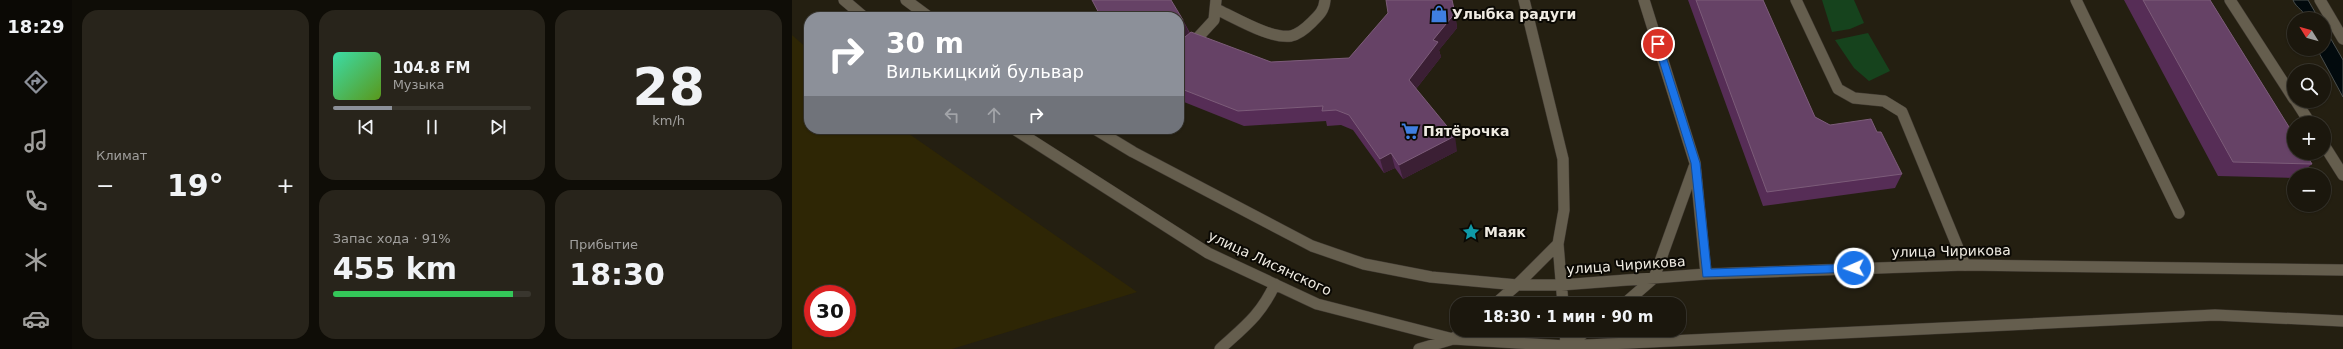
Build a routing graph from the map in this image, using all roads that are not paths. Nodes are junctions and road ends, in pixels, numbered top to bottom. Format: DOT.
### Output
graph roads {
  1 [pos="844,0"];
  2 [pos="906,0"];
  3 [pos="1216,0"];
  4 [pos="1325,0"];
  5 [pos="1524,0"];
  6 [pos="1644,0"];
  7 [pos="1796,0"];
  8 [pos="2076,0"];
  9 [pos="2230,0"];
  10 [pos="2320,0"];
  11 [pos="1218,10"];
  12 [pos="858,12"];
  13 [pos="922,12"];
  14 [pos="2343,39"];
  15 [pos="1191,45"];
  16 [pos="2287,88"];
  17 [pos="1022,134"];
  18 [pos="1103,134"];
  19 [pos="2331,156"];
  20 [pos="1695,163"];
  21 [pos="2343,175"];
  22 [pos="2179,213"];
  23 [pos="1558,244"];
  24 [pos="1965,265"];
  25 [pos="2343,270"];
  26 [pos="1706,274"];
  27 [pos="1654,278"];
  28 [pos="1275,284"];
  29 [pos="1517,285"];
  30 [pos="1561,285"];
  31 [pos="1503,297"];
  32 [pos="1562,297"];
  33 [pos="1632,297"];
  34 [pos="2343,321"];
  35 [pos="1455,337"];
  36 [pos="1564,337"];
  37 [pos="1578,337"];
  38 [pos="1453,339"];
  39 [pos="1563,348"];
  40 [pos="1220,349"];
  41 [pos="1419,349"];
  1 -- 12 [label="street"];
  2 -- 13 [label="street"];
  3 -- 11 [label="street"];
  4 -- 11 [label="street"];
  5 -- 23 [label="street"];
  6 -- 20 [label="street"];
  7 -- 24 [label="street"];
  8 -- 22 [label="street"];
  9 -- 16 [label="street"];
  10 -- 14 [label="street"];
  11 -- 15 [label="street"];
  17 -- 28 [label="street, улица Лисянского"];
  18 -- 29 [label="street"];
  19 -- 21 [label="street"];
  20 -- 26 [label="street"];
  20 -- 27 [label="street"];
  23 -- 29 [label="street"];
  23 -- 30 [label="street"];
  24 -- 25 [label="street, улица Чирикова"];
  24 -- 26 [label="street, улица Чирикова"];
  26 -- 27 [label="street, улица Чирикова"];
  27 -- 30 [label="street, улица Чирикова"];
  27 -- 33 [label="street"];
  28 -- 38 [label="street, улица Лисянского"];
  28 -- 40 [label="street"];
  29 -- 30 [label="street, улица Чирикова"];
  29 -- 31 [label="street"];
  30 -- 32 [label="street"];
  34 -- 39 [label="street"];
  35 -- 38 [label="street"];
  36 -- 39 [label="street"];
  37 -- 39 [label="street"];
  38 -- 39 [label="street, улица Лисянского"];
  38 -- 41 [label="street"];
}
